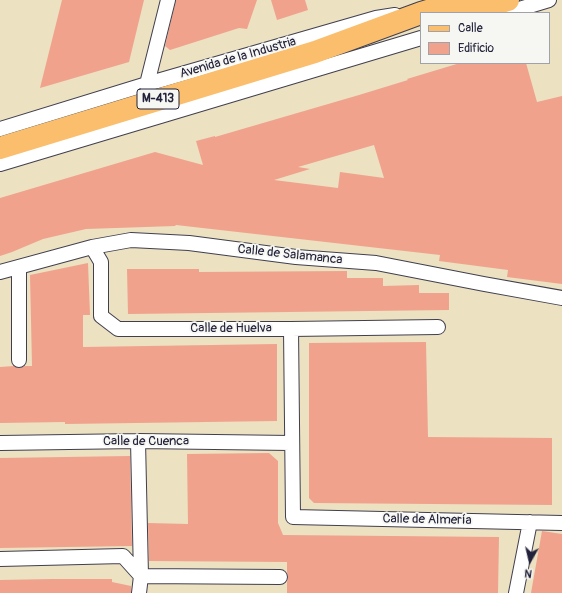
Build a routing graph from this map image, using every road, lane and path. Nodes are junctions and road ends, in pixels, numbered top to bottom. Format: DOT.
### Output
graph roads {
  1 [pos="168,0"];
  2 [pos="464,0"];
  3 [pos="508,0"];
  4 [pos="549,0"];
  5 [pos="426,12"];
  6 [pos="467,12"];
  7 [pos="509,12"];
  8 [pos="420,13"];
  9 [pos="420,14"];
  10 [pos="420,38"];
  11 [pos="147,84"];
  12 [pos="0,129"];
  13 [pos="0,148"];
  14 [pos="0,164"];
  15 [pos="92,246"];
  16 [pos="19,267"];
  17 [pos="0,272"];
  18 [pos="562,298"];
  19 [pos="438,327"];
  20 [pos="291,329"];
  21 [pos="19,360"];
  22 [pos="138,441"];
  23 [pos="0,443"];
  24 [pos="291,443"];
  25 [pos="530,522"];
  26 [pos="562,523"];
  27 [pos="0,559"];
  28 [pos="141,576"];
  29 [pos="280,577"];
  30 [pos="139,593"];
  31 [pos="516,593"];
  1 -- 11 [label="street"];
  2 -- 5 [label="main road, Avenida de la Industria / M-413"];
  3 -- 6 [label="main road"];
  4 -- 7 [label="street"];
  8 -- 11 [label="street, Avenida de la Industria"];
  9 -- 13 [label="main road, Avenida de la Industria / M-413"];
  10 -- 14 [label="street"];
  11 -- 12 [label="street, Avenida de la Industria"];
  15 -- 16 [label="street, Calle de Salamanca"];
  15 -- 18 [label="street, Calle de Salamanca"];
  15 -- 20 [label="street, Calle de Huelva"];
  16 -- 17 [label="street, Calle de Salamanca"];
  16 -- 21 [label="street"];
  19 -- 20 [label="street, Calle de Huelva"];
  20 -- 24 [label="street"];
  22 -- 23 [label="street, Calle de Cuenca"];
  22 -- 24 [label="street, Calle de Cuenca"];
  22 -- 28 [label="street"];
  24 -- 25 [label="street, Calle de Almería"];
  25 -- 26 [label="street, Calle de Almería"];
  25 -- 31 [label="street"];
  27 -- 28 [label="street"];
  28 -- 29 [label="street"];
  28 -- 30 [label="street"];
}
